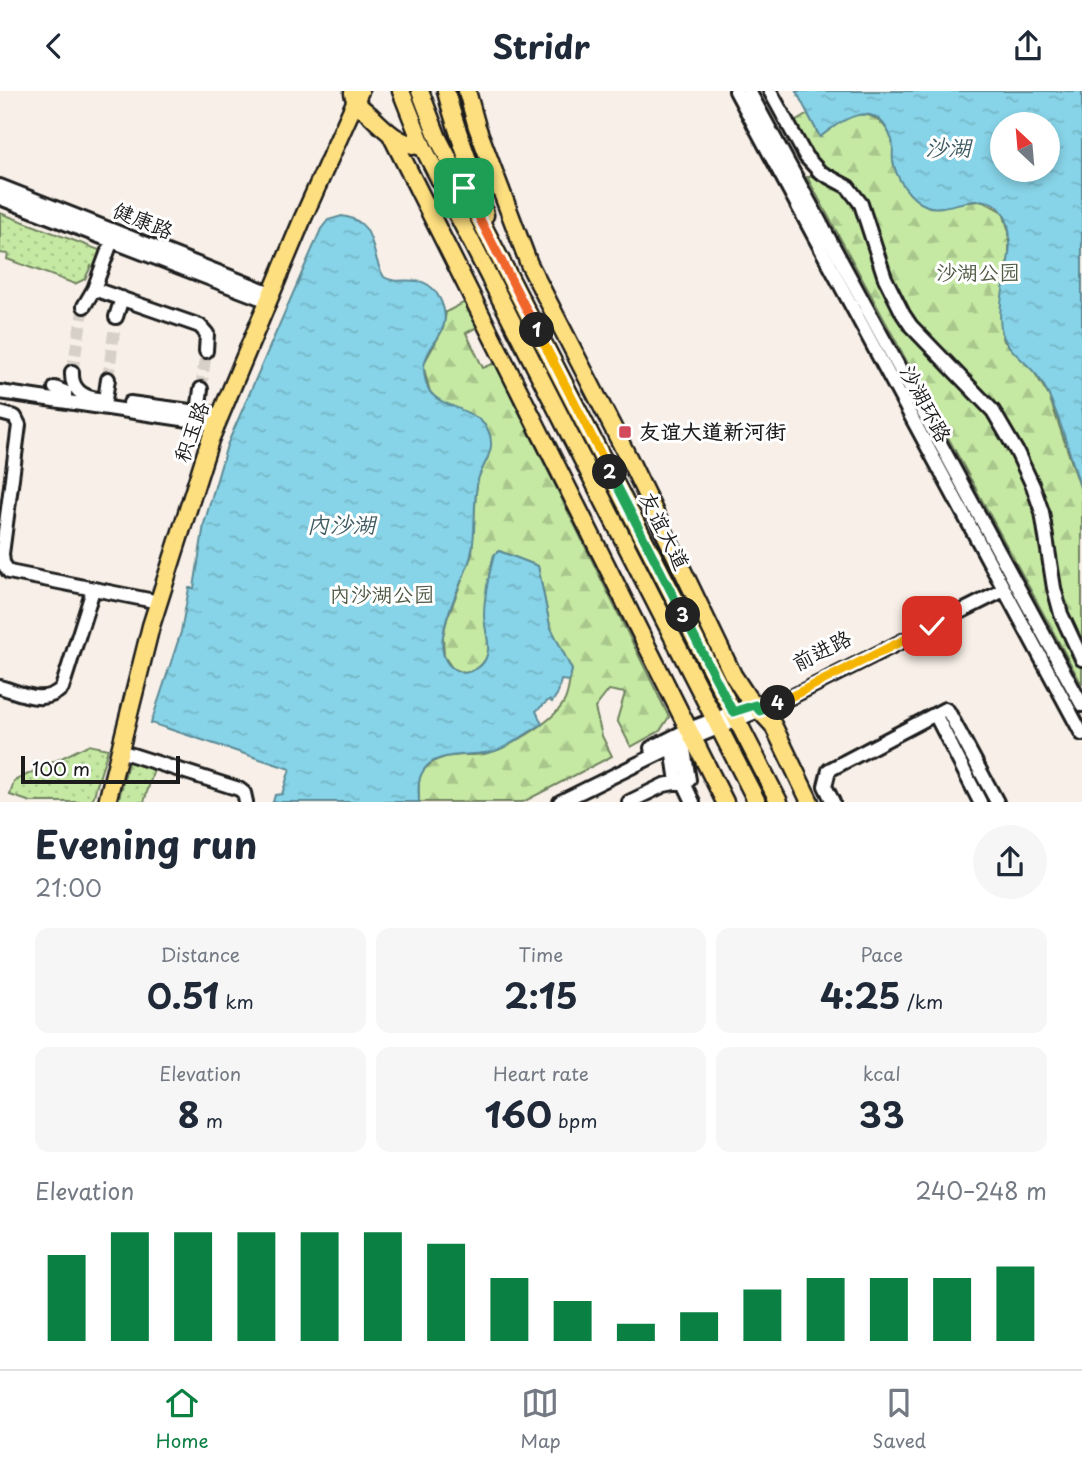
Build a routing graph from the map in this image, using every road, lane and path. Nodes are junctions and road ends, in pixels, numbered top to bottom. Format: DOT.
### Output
graph roads {
  1 [pos="401,91"];
  2 [pos="419,91"];
  3 [pos="446,91"];
  4 [pos="467,91"];
  5 [pos="736,91"];
  6 [pos="749,91"];
  7 [pos="770,91"];
  8 [pos="356,95"];
  9 [pos="392,137"];
  10 [pos="423,147"];
  11 [pos="0,186"];
  12 [pos="0,198"];
  13 [pos="490,238"];
  14 [pos="112,240"];
  15 [pos="94,289"];
  16 [pos="269,297"];
  17 [pos="122,298"];
  18 [pos="84,306"];
  19 [pos="116,317"];
  20 [pos="206,351"];
  21 [pos="72,372"];
  22 [pos="108,379"];
  23 [pos="55,388"];
  24 [pos="201,389"];
  25 [pos="0,392"];
  26 [pos="105,400"];
  27 [pos="65,401"];
  28 [pos="0,412"];
  29 [pos="198,412"];
  30 [pos="218,419"];
  31 [pos="6,473"];
  32 [pos="1002,586"];
  33 [pos="93,590"];
  34 [pos="159,602"];
  35 [pos="1082,659"];
  36 [pos="0,687"];
  37 [pos="1082,705"];
  38 [pos="757,708"];
  39 [pos="935,714"];
  40 [pos="735,716"];
  41 [pos="717,723"];
  42 [pos="1082,734"];
  43 [pos="684,740"];
  44 [pos="120,751"];
  45 [pos="799,777"];
  46 [pos="680,782"];
  47 [pos="585,789"];
  48 [pos="107,802"];
  49 [pos="246,802"];
  50 [pos="560,802"];
  51 [pos="629,802"];
  52 [pos="693,802"];
  53 [pos="725,802"];
  54 [pos="757,802"];
  55 [pos="779,802"];
  56 [pos="797,802"];
  57 [pos="810,802"];
  58 [pos="833,802"];
  59 [pos="980,802"];
  60 [pos="996,802"];
  1 -- 10 [label="main road, 友谊大道"];
  2 -- 13 [label="main road, 友谊大道"];
  3 -- 13 [label="main road"];
  4 -- 38 [label="main road"];
  5 -- 32 [label="street, 沙湖环路"];
  6 -- 37 [label="street, 沙湖环路"];
  7 -- 35 [label="street"];
  8 -- 9 [label="main road"];
  8 -- 16 [label="main road, 积玉路"];
  9 -- 10 [label="main road"];
  9 -- 43 [label="main road"];
  10 -- 41 [label="main road, 友谊大道"];
  11 -- 16 [label="street, 健康路"];
  12 -- 14 [label="street, 健康路"];
  13 -- 40 [label="main road, 友谊大道"];
  14 -- 15 [label="street"];
  14 -- 16 [label="street, 健康路"];
  15 -- 17 [label="street"];
  15 -- 18 [label="street"];
  16 -- 30 [label="main road, 积玉路"];
  17 -- 19 [label="street"];
  17 -- 20 [label="street"];
  21 -- 26 [label="street"];
  22 -- 26 [label="street"];
  23 -- 27 [label="street"];
  24 -- 29 [label="street"];
  25 -- 27 [label="street"];
  26 -- 29 [label="street"];
  27 -- 30 [label="street"];
  28 -- 31 [label="street"];
  29 -- 30 [label="street"];
  30 -- 34 [label="main road, 积玉路"];
  31 -- 33 [label="street"];
  32 -- 38 [label="street, 前进路"];
  32 -- 42 [label="street, 沙湖环路"];
  33 -- 34 [label="street"];
  33 -- 36 [label="street"];
  34 -- 44 [label="main road, 积玉路"];
  38 -- 40 [label="street, 前进路"];
  38 -- 45 [label="main road"];
  39 -- 58 [label="street"];
  39 -- 59 [label="street"];
  39 -- 60 [label="street"];
  40 -- 41 [label="street, 前进路"];
  40 -- 55 [label="main road, 友谊大道"];
  41 -- 43 [label="street, 前进路"];
  41 -- 54 [label="main road, 友谊大道"];
  43 -- 46 [label="street"];
  43 -- 47 [label="street, 前进路"];
  43 -- 47 [label="street, 前进路"];
  43 -- 53 [label="main road"];
  44 -- 48 [label="main road, 积玉路"];
  44 -- 49 [label="street"];
  45 -- 56 [label="main road"];
  45 -- 57 [label="main road"];
  46 -- 51 [label="street"];
  46 -- 52 [label="street"];
  47 -- 50 [label="street, 前进路"];
}
